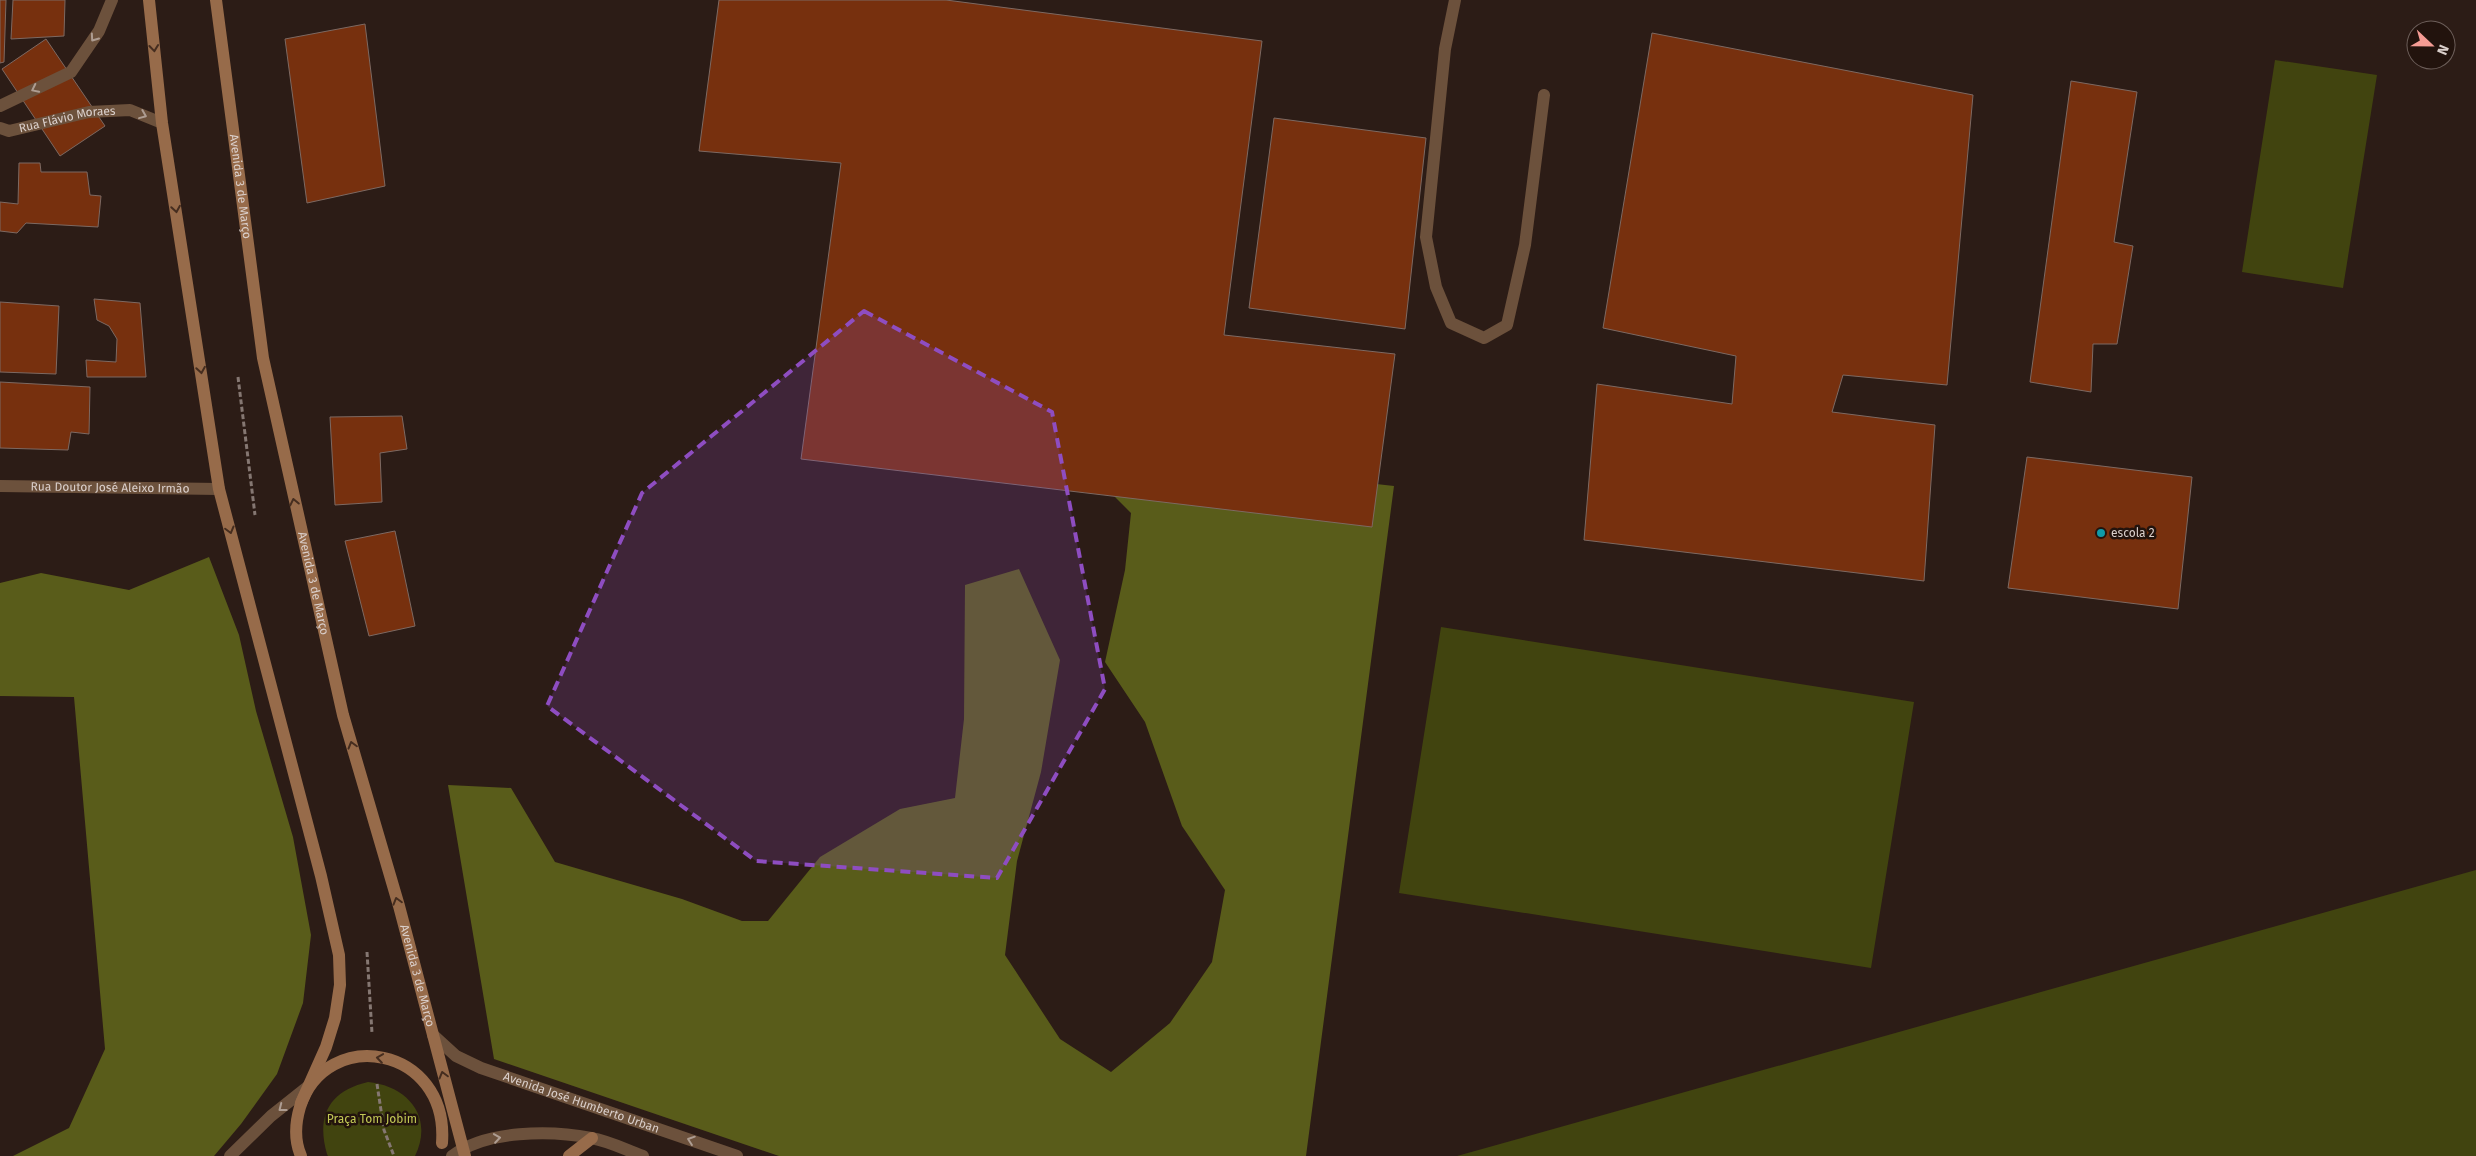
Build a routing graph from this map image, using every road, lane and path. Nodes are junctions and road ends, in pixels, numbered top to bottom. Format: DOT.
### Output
graph roads {
  1 [pos="112,0"];
  2 [pos="149,0"];
  3 [pos="216,0"];
  4 [pos="1455,0"];
  5 [pos="1544,94"];
  6 [pos="0,106"];
  7 [pos="162,123"];
  8 [pos="0,128"];
  9 [pos="238,372"];
  10 [pos="0,486"];
  11 [pos="219,489"];
  12 [pos="255,519"];
  13 [pos="365,946"];
  14 [pos="433,1035"];
  15 [pos="374,1056"];
  16 [pos="319,1076"];
  17 [pos="306,1089"];
  18 [pos="451,1102"];
  19 [pos="302,1103"];
  20 [pos="592,1138"];
  21 [pos="442,1143"];
  22 [pos="464,1152"];
  23 [pos="230,1156"];
  24 [pos="301,1156"];
  25 [pos="394,1156"];
  26 [pos="439,1156"];
  27 [pos="452,1156"];
  28 [pos="569,1156"];
  29 [pos="643,1156"];
  30 [pos="738,1156"];
  1 -- 6 [label="street, one-way"];
  2 -- 7 [label="main road, one-way"];
  14 -- 3 [label="main road, Avenida 3 de Março, one-way"];
  4 -- 5 [label="street"];
  8 -- 7 [label="street, Rua Flávio Moraes, one-way"];
  7 -- 11 [label="main road, one-way"];
  9 -- 12 [label="path"];
  10 -- 11 [label="street, Rua Doutor José Aleixo Irmão"];
  11 -- 17 [label="main road, one-way"];
  13 -- 15 [label="path"];
  18 -- 14 [label="main road, Avenida 3 de Março, one-way"];
  30 -- 14 [label="street, Avenida José Humberto Urban, one-way"];
  15 -- 16 [label="main road"];
  21 -- 15 [label="main road, one-way"];
  15 -- 25 [label="path"];
  16 -- 17 [label="street"];
  16 -- 19 [label="main road"];
  17 -- 19 [label="main road"];
  17 -- 23 [label="street, one-way"];
  18 -- 21 [label="main road"];
  18 -- 22 [label="main road, Avenida 3 de Março"];
  19 -- 24 [label="main road"];
  22 -- 20 [label="street, one-way"];
  20 -- 28 [label="main road"];
  20 -- 29 [label="street"];
  21 -- 26 [label="main road"];
  22 -- 27 [label="street"];
}
